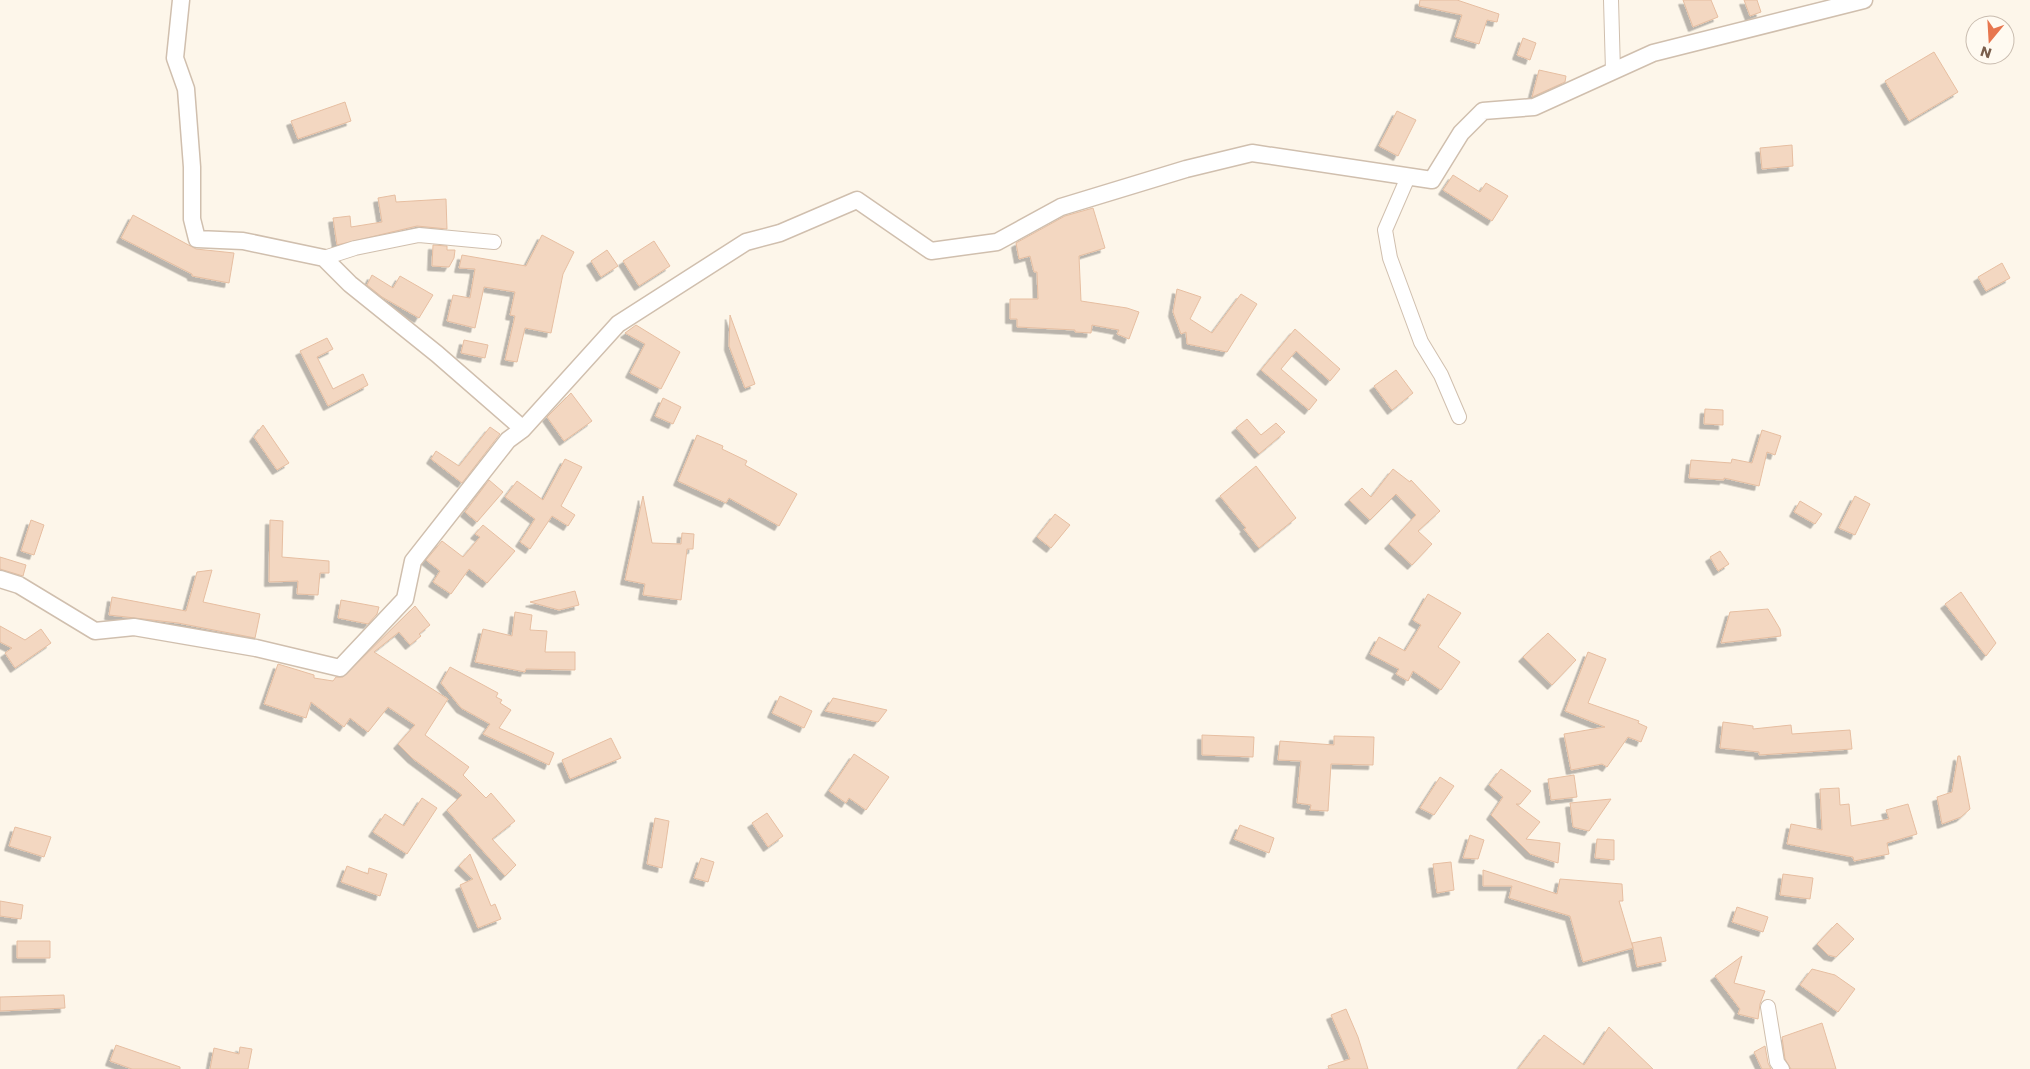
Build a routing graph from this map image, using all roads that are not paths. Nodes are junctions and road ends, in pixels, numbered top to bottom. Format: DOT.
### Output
graph roads {
  1 [pos="181,0"];
  2 [pos="1611,0"];
  3 [pos="1864,0"];
  4 [pos="1613,71"];
  5 [pos="1408,177"];
  6 [pos="494,242"];
  7 [pos="324,258"];
  8 [pos="1459,418"];
  9 [pos="524,429"];
  10 [pos="0,579"];
  11 [pos="1768,1007"];
  12 [pos="1782,1069"];
  1 -- 7 [label="street"];
  2 -- 4 [label="street"];
  3 -- 4 [label="street"];
  4 -- 5 [label="street"];
  5 -- 8 [label="street"];
  5 -- 9 [label="street"];
  6 -- 7 [label="street"];
  7 -- 9 [label="street"];
  9 -- 10 [label="street"];
  11 -- 12 [label="street"];
}
